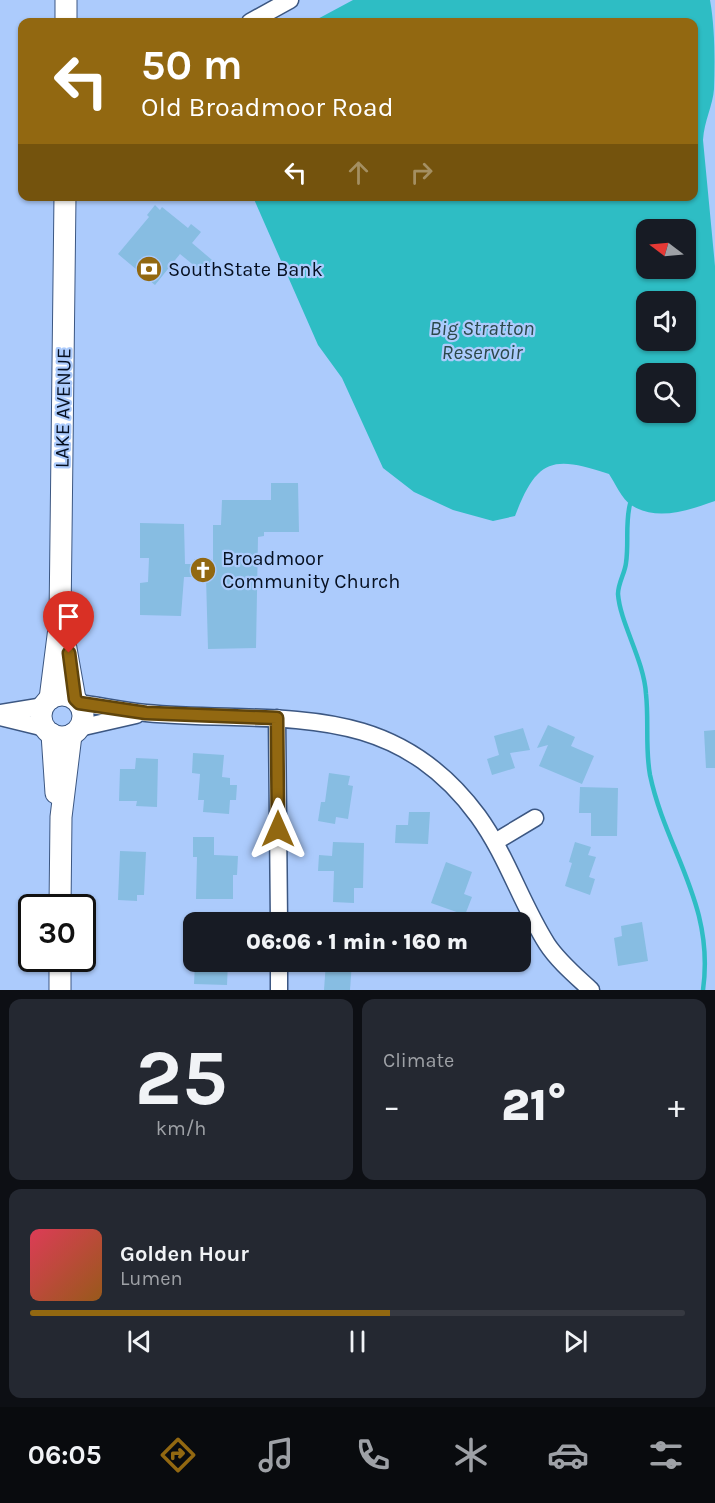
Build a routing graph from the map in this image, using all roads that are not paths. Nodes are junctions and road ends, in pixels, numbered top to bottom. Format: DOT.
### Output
graph roads {
  1 [pos="66,0"];
  2 [pos="290,0"];
  3 [pos="66,18"];
  4 [pos="257,18"];
  5 [pos="65,201"];
  6 [pos="60,620"];
  7 [pos="77,701"];
  8 [pos="47,703"];
  9 [pos="146,713"];
  10 [pos="0,715"];
  11 [pos="277,718"];
  12 [pos="62,731"];
  13 [pos="535,818"];
  14 [pos="495,842"];
  15 [pos="60,894"];
  16 [pos="279,912"];
  17 [pos="60,972"];
  18 [pos="279,972"];
  19 [pos="60,990"];
  20 [pos="279,990"];
  21 [pos="591,990"];
  1 -- 3 [label="main road"];
  2 -- 4 [label="street"];
  5 -- 6 [label="main road, LAKE AVENUE"];
  6 -- 7 [label="main road, LAKE AVENUE"];
  6 -- 8 [label="main road, LAKE AVENUE"];
  7 -- 8 [label="main road"];
  7 -- 9 [label="street"];
  7 -- 12 [label="main road"];
  8 -- 10 [label="street"];
  8 -- 12 [label="main road"];
  9 -- 11 [label="street"];
  9 -- 12 [label="street"];
  10 -- 12 [label="street"];
  11 -- 14 [label="street"];
  11 -- 16 [label="street"];
  12 -- 15 [label="main road"];
  13 -- 14 [label="street"];
  14 -- 21 [label="street"];
  17 -- 19 [label="main road"];
  18 -- 20 [label="street"];
}
